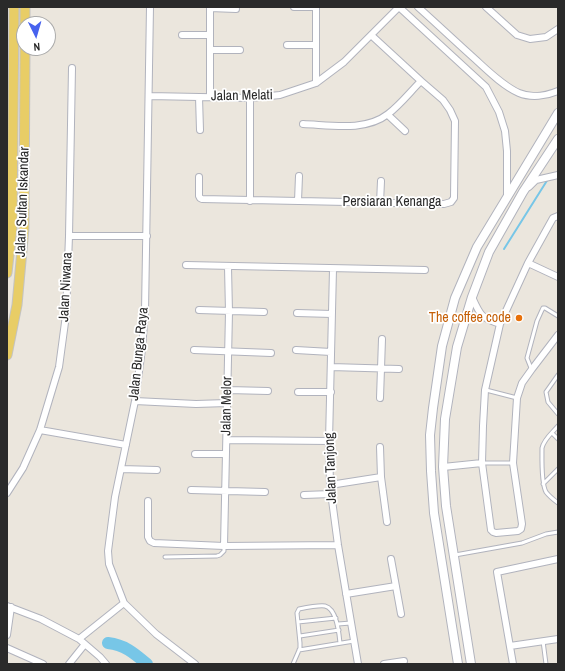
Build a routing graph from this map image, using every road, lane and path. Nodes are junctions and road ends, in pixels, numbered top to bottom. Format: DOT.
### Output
graph roads {
  1 [pos="14,7"];
  2 [pos="150,7"];
  3 [pos="294,7"];
  4 [pos="316,7"];
  5 [pos="399,7"];
  6 [pos="418,7"];
  7 [pos="486,7"];
  8 [pos="210,8"];
  9 [pos="236,9"];
  10 [pos="558,29"];
  11 [pos="182,35"];
  12 [pos="210,35"];
  13 [pos="371,35"];
  14 [pos="287,45"];
  15 [pos="316,45"];
  16 [pos="210,50"];
  17 [pos="240,50"];
  18 [pos="25,56"];
  19 [pos="72,68"];
  20 [pos="421,81"];
  21 [pos="316,83"];
  22 [pos="558,91"];
  23 [pos="149,96"];
  24 [pos="199,97"];
  25 [pos="210,97"];
  26 [pos="250,98"];
  27 [pos="558,113"];
  28 [pos="10,114"];
  29 [pos="388,115"];
  30 [pos="303,124"];
  31 [pos="200,130"];
  32 [pos="405,131"];
  33 [pos="558,140"];
  34 [pos="10,151"];
  35 [pos="558,174"];
  36 [pos="299,176"];
  37 [pos="199,177"];
  38 [pos="381,181"];
  39 [pos="523,192"];
  40 [pos="507,197"];
  41 [pos="250,200"];
  42 [pos="298,201"];
  43 [pos="380,203"];
  44 [pos="558,216"];
  45 [pos="69,236"];
  46 [pos="146,236"];
  47 [pos="528,263"];
  48 [pos="186,266"];
  49 [pos="228,267"];
  50 [pos="333,269"];
  51 [pos="425,270"];
  52 [pos="7,273"];
  53 [pos="558,276"];
  54 [pos="472,297"];
  55 [pos="198,310"];
  56 [pos="230,312"];
  57 [pos="264,312"];
  58 [pos="297,313"];
  59 [pos="332,314"];
  60 [pos="558,316"];
  61 [pos="500,324"];
  62 [pos="558,335"];
  63 [pos="382,339"];
  64 [pos="194,350"];
  65 [pos="296,350"];
  66 [pos="229,351"];
  67 [pos="331,352"];
  68 [pos="271,353"];
  69 [pos="7,355"];
  70 [pos="331,367"];
  71 [pos="382,368"];
  72 [pos="399,369"];
  73 [pos="532,369"];
  74 [pos="558,375"];
  75 [pos="228,390"];
  76 [pos="485,390"];
  77 [pos="268,391"];
  78 [pos="298,392"];
  79 [pos="331,392"];
  80 [pos="380,398"];
  81 [pos="517,398"];
  82 [pos="135,401"];
  83 [pos="228,403"];
  84 [pos="558,414"];
  85 [pos="558,426"];
  86 [pos="40,430"];
  87 [pos="552,433"];
  88 [pos="558,439"];
  89 [pos="227,440"];
  90 [pos="329,441"];
  91 [pos="126,445"];
  92 [pos="380,447"];
  93 [pos="195,454"];
  94 [pos="226,454"];
  95 [pos="482,463"];
  96 [pos="513,463"];
  97 [pos="443,467"];
  98 [pos="121,469"];
  99 [pos="558,469"];
  100 [pos="157,470"];
  101 [pos="381,477"];
  102 [pos="543,484"];
  103 [pos="330,485"];
  104 [pos="191,490"];
  105 [pos="225,491"];
  106 [pos="265,492"];
  107 [pos="7,493"];
  108 [pos="331,494"];
  109 [pos="304,495"];
  110 [pos="148,501"];
  111 [pos="558,503"];
  112 [pos="387,522"];
  113 [pos="558,532"];
  114 [pos="338,545"];
  115 [pos="224,546"];
  116 [pos="453,555"];
  117 [pos="165,557"];
  118 [pos="391,559"];
  119 [pos="558,559"];
  120 [pos="396,586"];
  121 [pos="346,594"];
  122 [pos="124,603"];
  123 [pos="9,606"];
  124 [pos="401,614"];
  125 [pos="336,618"];
  126 [pos="298,622"];
  127 [pos="351,623"];
  128 [pos="338,624"];
  129 [pos="339,630"];
  130 [pos="7,635"];
  131 [pos="300,636"];
  132 [pos="79,639"];
  133 [pos="558,639"];
  134 [pos="354,641"];
  135 [pos="543,641"];
  136 [pos="340,643"];
  137 [pos="86,644"];
  138 [pos="510,646"];
  139 [pos="7,648"];
  140 [pos="299,650"];
  141 [pos="404,661"];
  142 [pos="43,664"];
  143 [pos="69,664"];
  144 [pos="106,664"];
  145 [pos="195,664"];
  146 [pos="293,664"];
  147 [pos="358,664"];
  148 [pos="384,664"];
  149 [pos="458,664"];
  150 [pos="470,664"];
  151 [pos="513,664"];
  152 [pos="546,664"];
  1 -- 28 [label="main road, Jalan Sultan Iskandar"];
  2 -- 23 [label="street, Jalan Bunga Raya"];
  3 -- 4 [label="street"];
  4 -- 15 [label="street"];
  5 -- 13 [label="street, Jalan Melati"];
  5 -- 40 [label="street"];
  6 -- 22 [label="street"];
  7 -- 10 [label="street"];
  8 -- 9 [label="street"];
  8 -- 12 [label="street"];
  11 -- 12 [label="street"];
  12 -- 16 [label="street"];
  13 -- 20 [label="street, Persiaran Kenanga"];
  13 -- 21 [label="street, Jalan Melati"];
  14 -- 15 [label="street"];
  15 -- 21 [label="street"];
  16 -- 17 [label="street"];
  16 -- 25 [label="street"];
  18 -- 69 [label="main road, Jalan Sultan Iskandar"];
  19 -- 45 [label="street, Jalan Niwana"];
  20 -- 29 [label="street"];
  20 -- 43 [label="street, Persiaran Kenanga"];
  21 -- 26 [label="street, Jalan Melati"];
  23 -- 24 [label="street, Jalan Melati"];
  23 -- 46 [label="street, Jalan Bunga Raya"];
  24 -- 25 [label="street, Jalan Melati"];
  24 -- 31 [label="street"];
  25 -- 26 [label="street, Jalan Melati"];
  26 -- 41 [label="street"];
  27 -- 40 [label="main road"];
  28 -- 34 [label="main road, Jalan Sultan Iskandar"];
  29 -- 30 [label="street"];
  29 -- 32 [label="street"];
  33 -- 39 [label="main road"];
  34 -- 52 [label="main road, Jalan Sultan Iskandar"];
  35 -- 39 [label="street"];
  36 -- 42 [label="street"];
  37 -- 41 [label="street, Persiaran Kenanga"];
  38 -- 43 [label="street"];
  39 -- 54 [label="main road"];
  40 -- 149 [label="main road"];
  41 -- 42 [label="street, Persiaran Kenanga"];
  42 -- 43 [label="street, Persiaran Kenanga"];
  44 -- 47 [label="street"];
  45 -- 46 [label="street"];
  45 -- 86 [label="street, Jalan Niwana"];
  46 -- 82 [label="street, Jalan Bunga Raya"];
  47 -- 53 [label="street"];
  47 -- 61 [label="street"];
  48 -- 49 [label="street"];
  49 -- 50 [label="street"];
  49 -- 56 [label="street, Jalan Melor"];
  50 -- 51 [label="street"];
  50 -- 59 [label="street, Jalan Tanjong"];
  54 -- 61 [label="street"];
  54 -- 97 [label="main road"];
  55 -- 56 [label="street"];
  56 -- 57 [label="street"];
  56 -- 66 [label="street, Jalan Melor"];
  58 -- 59 [label="street"];
  59 -- 67 [label="street, Jalan Tanjong"];
  60 -- 73 [label="lane"];
  61 -- 76 [label="street"];
  62 -- 73 [label="street"];
  63 -- 71 [label="street"];
  64 -- 66 [label="street"];
  65 -- 67 [label="street"];
  66 -- 68 [label="street"];
  66 -- 75 [label="street, Jalan Melor"];
  67 -- 70 [label="street, Jalan Tanjong"];
  70 -- 71 [label="street"];
  70 -- 79 [label="street, Jalan Tanjong"];
  71 -- 72 [label="street"];
  71 -- 80 [label="street"];
  73 -- 81 [label="street"];
  74 -- 84 [label="lane"];
  75 -- 77 [label="street"];
  75 -- 83 [label="street, Jalan Melor"];
  76 -- 81 [label="lane"];
  76 -- 95 [label="street"];
  78 -- 79 [label="street"];
  79 -- 90 [label="street, Jalan Tanjong"];
  81 -- 96 [label="street"];
  82 -- 83 [label="street"];
  82 -- 91 [label="street, Jalan Bunga Raya"];
  83 -- 89 [label="street, Jalan Melor"];
  85 -- 87 [label="lane"];
  86 -- 91 [label="street"];
  86 -- 107 [label="street, Jalan Niwana"];
  87 -- 88 [label="lane"];
  87 -- 102 [label="lane"];
  89 -- 90 [label="street"];
  89 -- 94 [label="street, Jalan Melor"];
  90 -- 103 [label="street, Jalan Tanjong"];
  91 -- 98 [label="street, Jalan Bunga Raya"];
  92 -- 101 [label="street"];
  93 -- 94 [label="street"];
  94 -- 105 [label="street, Jalan Melor"];
  95 -- 96 [label="lane"];
  95 -- 96 [label="street"];
  95 -- 97 [label="street"];
  97 -- 116 [label="main road"];
  98 -- 100 [label="street"];
  98 -- 122 [label="street, Jalan Bunga Raya"];
  99 -- 102 [label="lane"];
  101 -- 103 [label="street"];
  101 -- 112 [label="street"];
  102 -- 111 [label="lane"];
  103 -- 108 [label="street, Jalan Tanjong"];
  104 -- 105 [label="street"];
  105 -- 106 [label="street"];
  105 -- 115 [label="street, Jalan Melor"];
  108 -- 109 [label="street"];
  108 -- 114 [label="street, Jalan Tanjong"];
  110 -- 115 [label="street"];
  113 -- 116 [label="lane"];
  114 -- 115 [label="street"];
  114 -- 121 [label="street, Jalan Tanjong"];
  115 -- 117 [label="lane"];
  116 -- 150 [label="main road"];
  118 -- 120 [label="street"];
  119 -- 138 [label="street"];
  120 -- 121 [label="street"];
  120 -- 124 [label="street"];
  121 -- 127 [label="street, Jalan Tanjong"];
  122 -- 132 [label="street"];
  122 -- 145 [label="street, Jalan Bunga Raya"];
  123 -- 130 [label="street"];
  123 -- 132 [label="street"];
  125 -- 126 [label="lane"];
  125 -- 126 [label="lane"];
  125 -- 128 [label="lane"];
  126 -- 131 [label="lane"];
  127 -- 128 [label="lane"];
  127 -- 134 [label="street, Jalan Tanjong"];
  128 -- 129 [label="lane"];
  129 -- 131 [label="lane"];
  129 -- 136 [label="lane"];
  131 -- 140 [label="lane"];
  132 -- 137 [label="street"];
  133 -- 135 [label="street"];
  134 -- 136 [label="lane"];
  134 -- 147 [label="street, Jalan Tanjong"];
  135 -- 138 [label="street"];
  135 -- 152 [label="lane"];
  136 -- 140 [label="lane"];
  137 -- 143 [label="street"];
  137 -- 144 [label="street"];
  138 -- 151 [label="street"];
  139 -- 142 [label="street"];
  140 -- 146 [label="lane"];
  141 -- 148 [label="street"];
}
